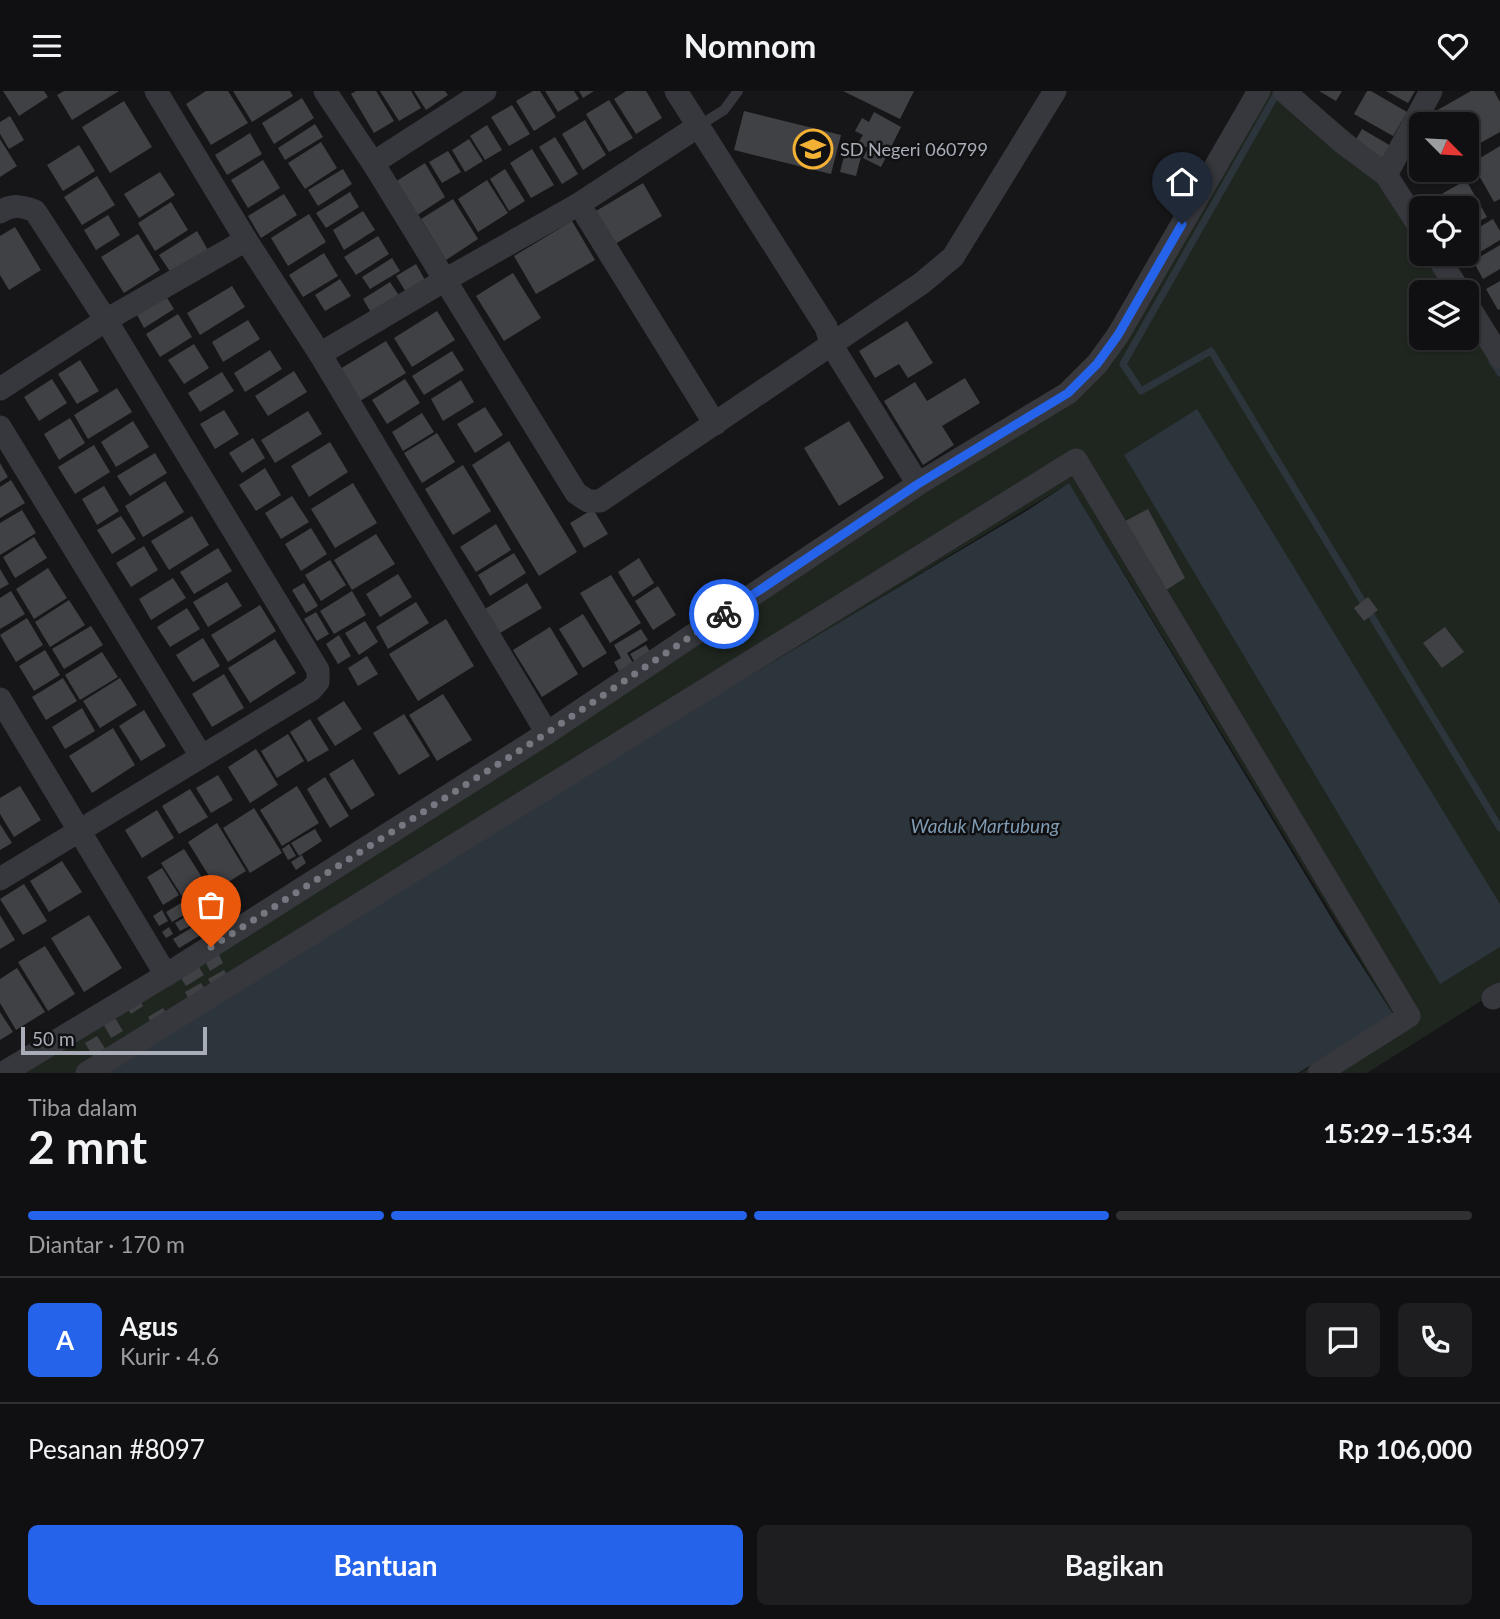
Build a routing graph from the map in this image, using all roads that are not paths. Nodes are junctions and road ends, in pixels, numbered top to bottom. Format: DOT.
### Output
graph roads {
  1 [pos="156,91"];
  2 [pos="325,91"];
  3 [pos="485,91"];
  4 [pos="676,91"];
  5 [pos="738,91"];
  6 [pos="1055,91"];
  7 [pos="1259,91"];
  8 [pos="1431,91"];
  9 [pos="1286,92"];
  10 [pos="697,127"];
  11 [pos="373,163"];
  12 [pos="1386,176"];
  13 [pos="579,204"];
  14 [pos="1409,211"];
  15 [pos="0,212"];
  16 [pos="246,240"];
  17 [pos="444,280"];
  18 [pos="106,320"];
  19 [pos="1479,324"];
  20 [pos="832,346"];
  21 [pos="320,354"];
  22 [pos="1500,357"];
  23 [pos="0,389"];
  24 [pos="715,424"];
  25 [pos="0,427"];
  26 [pos="918,484"];
  27 [pos="1,703"];
  28 [pos="547,733"];
  29 [pos="201,756"];
  30 [pos="80,831"];
  31 [pos="0,879"];
  32 [pos="166,975"];
  33 [pos="4,1073"];
  34 [pos="88,1073"];
  35 [pos="1319,1073"];
  1 -- 16 [label="street"];
  2 -- 11 [label="street"];
  3 -- 11 [label="street"];
  4 -- 10 [label="street"];
  5 -- 10 [label="lane"];
  6 -- 20 [label="street"];
  7 -- 26 [label="street"];
  8 -- 12 [label="street"];
  9 -- 12 [label="street"];
  10 -- 13 [label="street"];
  10 -- 20 [label="street"];
  11 -- 17 [label="street"];
  12 -- 14 [label="street"];
  13 -- 17 [label="street"];
  13 -- 24 [label="street"];
  15 -- 18 [label="street"];
  16 -- 18 [label="street"];
  16 -- 21 [label="street"];
  17 -- 21 [label="street"];
  17 -- 24 [label="street"];
  18 -- 23 [label="street"];
  18 -- 29 [label="street"];
  19 -- 22 [label="street"];
  20 -- 24 [label="street"];
  20 -- 26 [label="street"];
  21 -- 28 [label="street"];
  25 -- 29 [label="street"];
  26 -- 28 [label="street"];
  27 -- 30 [label="street"];
  28 -- 32 [label="street"];
  29 -- 30 [label="street"];
  30 -- 31 [label="street"];
  30 -- 32 [label="street"];
  32 -- 33 [label="street"];
  34 -- 35 [label="street"];
}
